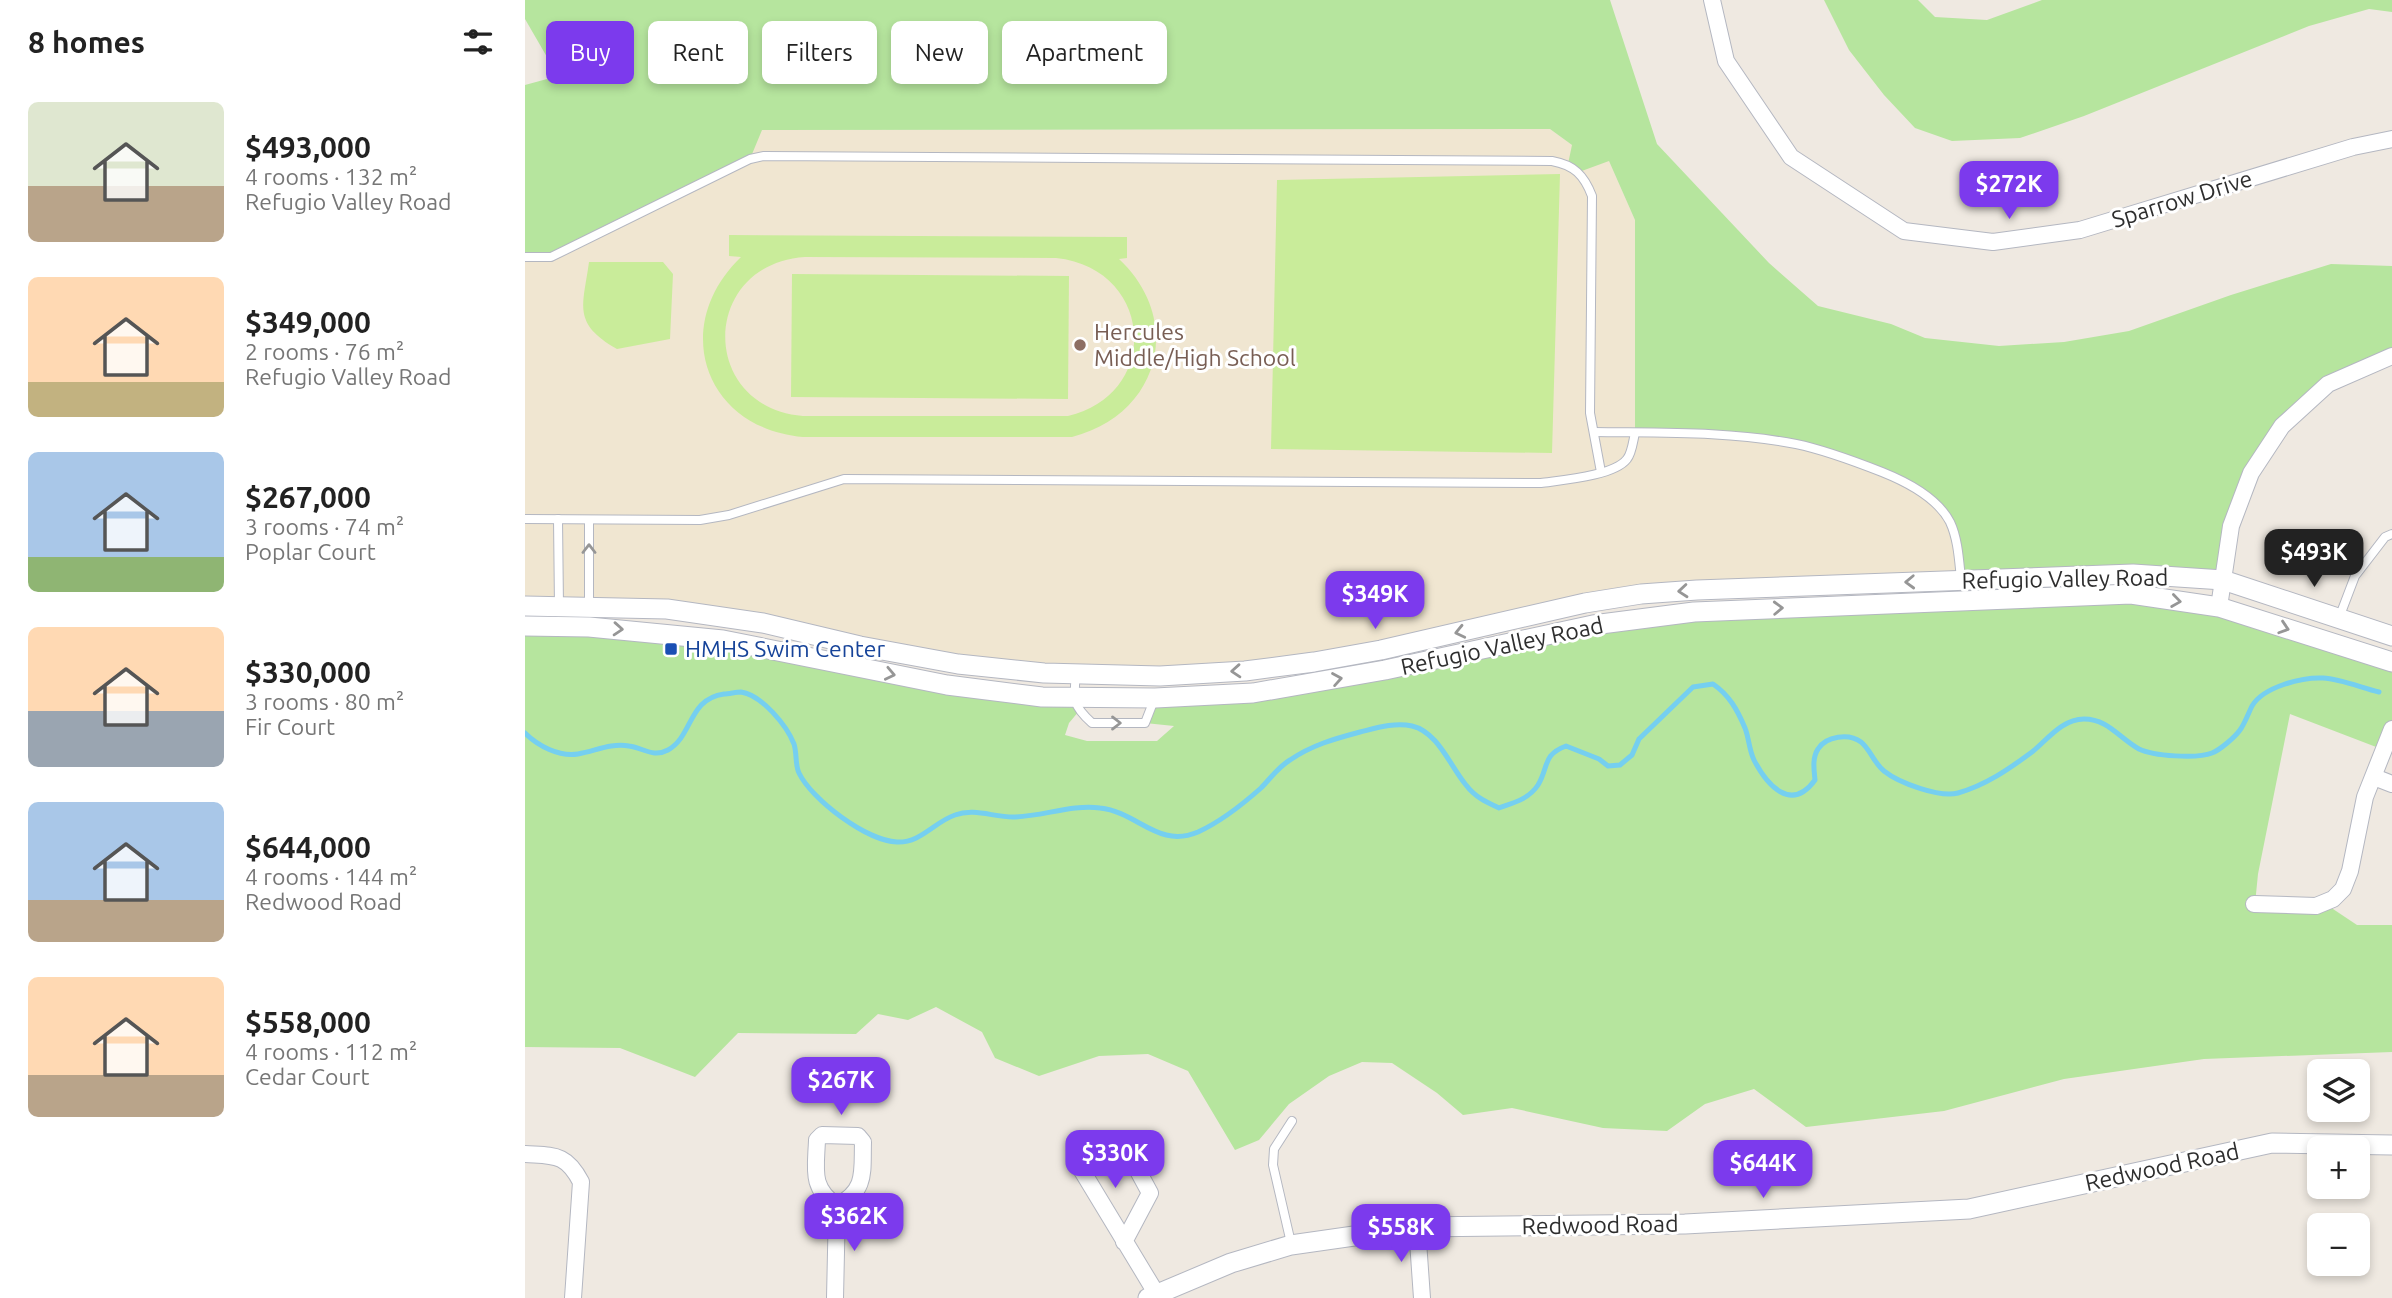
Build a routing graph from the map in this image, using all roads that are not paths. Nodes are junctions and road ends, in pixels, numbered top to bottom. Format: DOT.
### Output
graph roads {
  1 [pos="1712,0"];
  2 [pos="2392,139"];
  3 [pos="525,257"];
  4 [pos="2392,356"];
  5 [pos="1594,432"];
  6 [pos="1635,433"];
  7 [pos="1601,472"];
  8 [pos="525,519"];
  9 [pos="558,519"];
  10 [pos="589,520"];
  11 [pos="2392,534"];
  12 [pos="1961,580"];
  13 [pos="2223,580"];
  14 [pos="525,606"];
  15 [pos="559,606"];
  16 [pos="2219,607"];
  17 [pos="589,617"];
  18 [pos="2339,619"];
  19 [pos="525,626"];
  20 [pos="559,626"];
  21 [pos="2392,636"];
  22 [pos="2392,662"];
  23 [pos="1076,675"];
  24 [pos="1074,697"];
  25 [pos="2392,729"];
  26 [pos="2374,777"];
  27 [pos="2392,784"];
  28 [pos="2254,904"];
  29 [pos="1292,1121"];
  30 [pos="2392,1145"];
  31 [pos="525,1154"];
  32 [pos="837,1206"];
  33 [pos="1417,1227"];
  34 [pos="1125,1242"];
  35 [pos="1291,1245"];
  36 [pos="1152,1296"];
  37 [pos="573,1298"];
  38 [pos="835,1298"];
  39 [pos="1422,1298"];
  1 -- 2 [label="street, Sparrow Drive"];
  3 -- 5 [label="lane"];
  4 -- 13 [label="street"];
  5 -- 6 [label="lane"];
  5 -- 7 [label="lane"];
  6 -- 7 [label="lane"];
  6 -- 12 [label="lane"];
  7 -- 10 [label="lane"];
  8 -- 9 [label="lane"];
  9 -- 10 [label="lane"];
  9 -- 15 [label="lane"];
  17 -- 10 [label="lane, one-way"];
  11 -- 18 [label="lane"];
  12 -- 13 [label="street, Refugio Valley Road"];
  12 -- 23 [label="street, Refugio Valley Road, one-way"];
  13 -- 16 [label="street"];
  13 -- 18 [label="street, Refugio Valley Road"];
  14 -- 15 [label="street, Refugio Valley Road"];
  15 -- 17 [label="street, Refugio Valley Road"];
  15 -- 20 [label="lane"];
  16 -- 22 [label="street, Refugio Valley Road, one-way"];
  24 -- 16 [label="street, Refugio Valley Road, one-way"];
  17 -- 20 [label="street, Refugio Valley Road"];
  17 -- 23 [label="street, Refugio Valley Road"];
  17 -- 24 [label="street, Refugio Valley Road, one-way"];
  18 -- 21 [label="street, Refugio Valley Road"];
  19 -- 20 [label="street, Refugio Valley Road"];
  23 -- 24 [label="lane"];
  25 -- 26 [label="street"];
  26 -- 27 [label="street"];
  26 -- 28 [label="street"];
  29 -- 35 [label="lane"];
  30 -- 33 [label="street, Redwood Road"];
  31 -- 37 [label="street"];
  32 -- 32 [label="street"];
  32 -- 38 [label="street"];
  33 -- 35 [label="street, Redwood Road"];
  33 -- 39 [label="street"];
  34 -- 34 [label="street"];
  34 -- 36 [label="street"];
  35 -- 36 [label="street, Redwood Road"];
}
